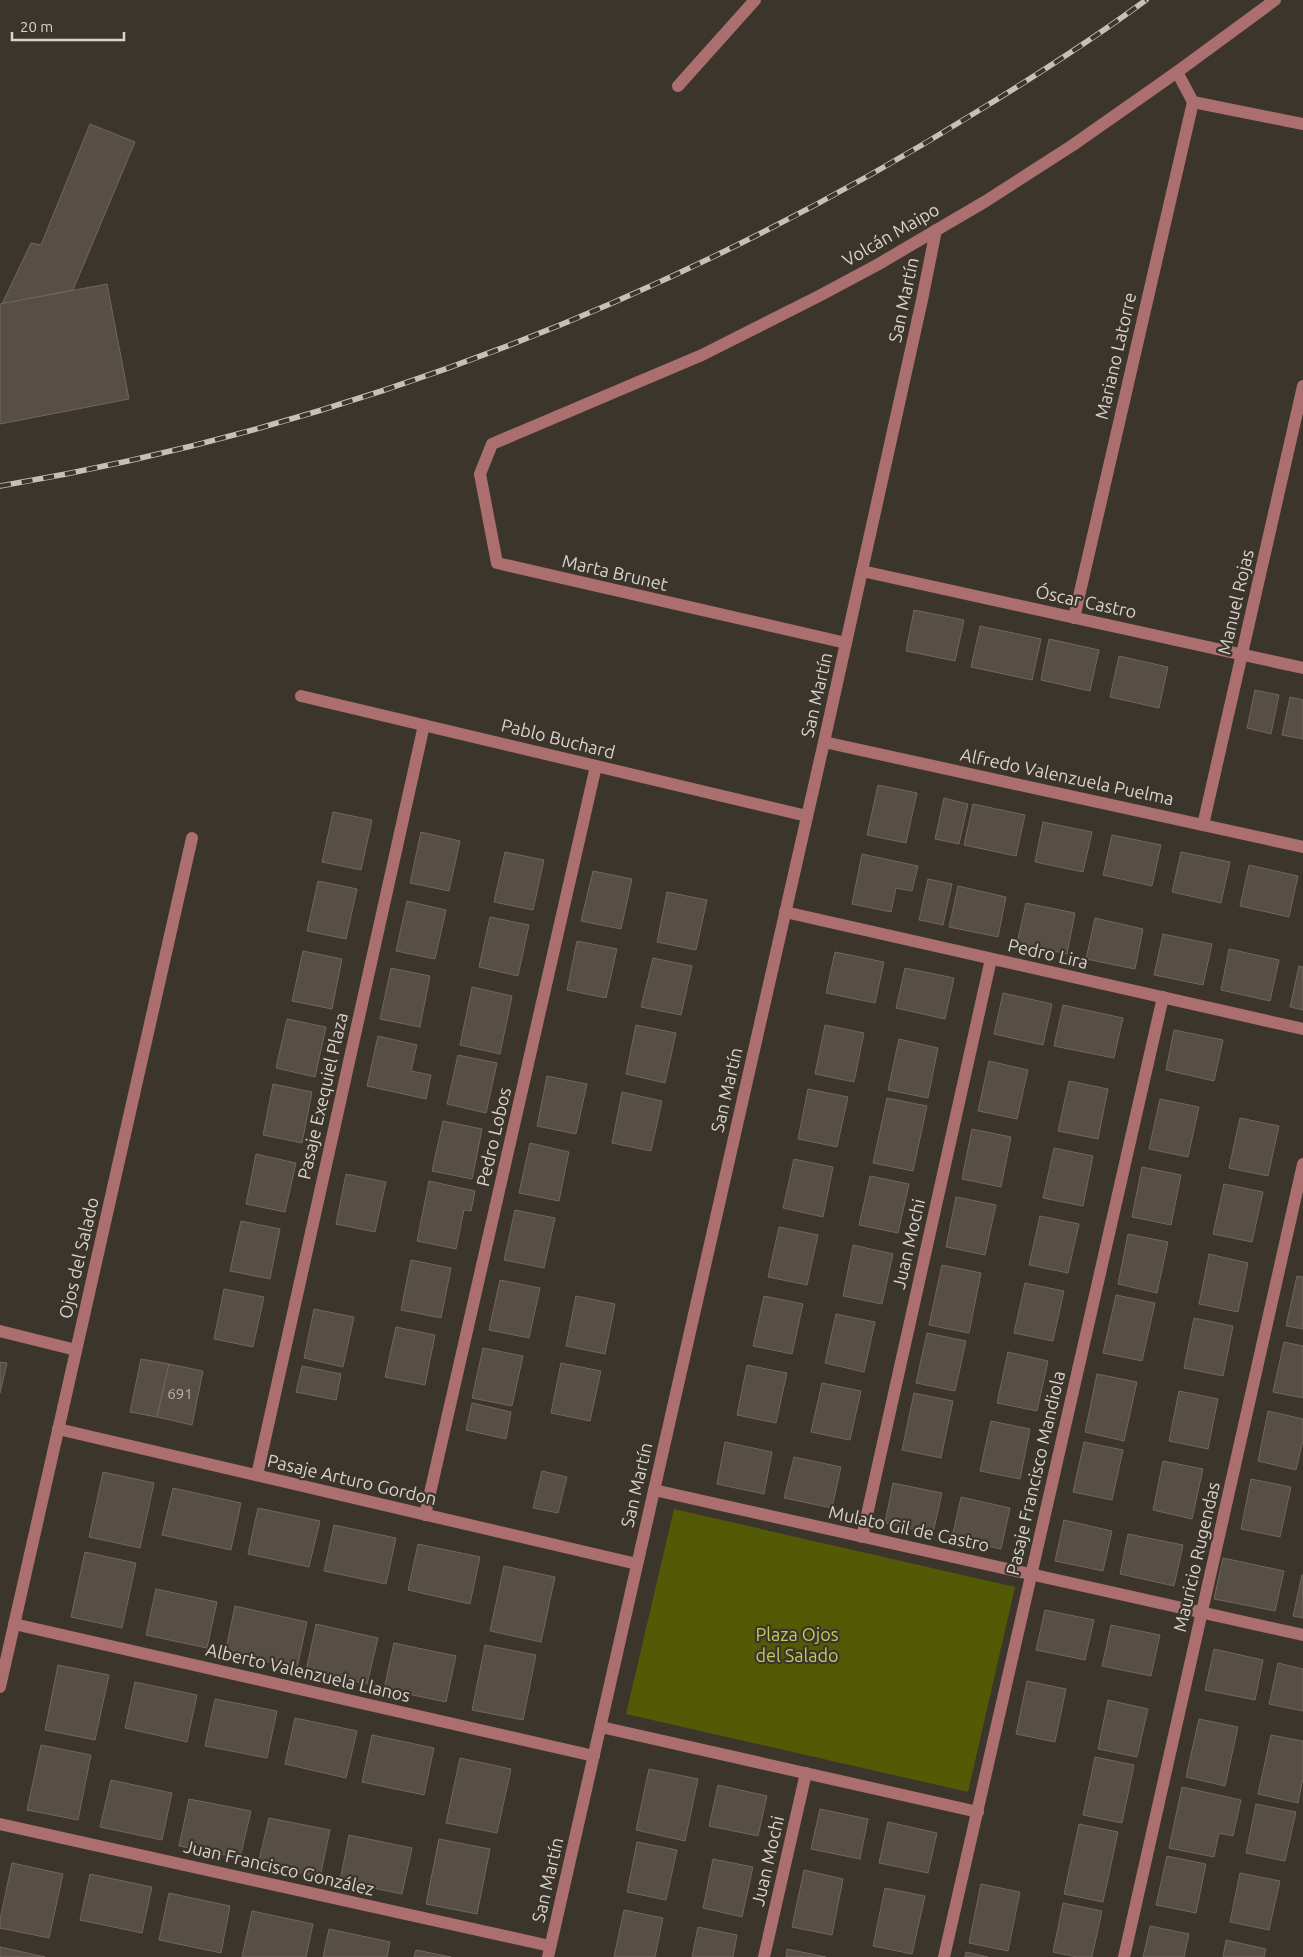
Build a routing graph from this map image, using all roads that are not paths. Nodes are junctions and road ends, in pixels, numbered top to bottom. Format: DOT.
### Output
graph roads {
  1 [pos="755,0"];
  2 [pos="1275,0"];
  3 [pos="1178,72"];
  4 [pos="678,86"];
  5 [pos="1193,102"];
  6 [pos="1303,124"];
  7 [pos="936,230"];
  8 [pos="1303,386"];
  9 [pos="492,444"];
  10 [pos="862,571"];
  11 [pos="1074,618"];
  12 [pos="846,643"];
  13 [pos="1242,654"];
  14 [pos="1303,668"];
  15 [pos="301,696"];
  16 [pos="424,725"];
  17 [pos="824,742"];
  18 [pos="596,766"];
  19 [pos="807,816"];
  20 [pos="1203,825"];
  21 [pos="192,838"];
  22 [pos="1303,847"];
  23 [pos="785,912"];
  24 [pos="991,959"];
  25 [pos="1163,997"];
  26 [pos="1303,1029"];
  27 [pos="1303,1164"];
  28 [pos="0,1332"];
  29 [pos="76,1350"];
  30 [pos="58,1429"];
  31 [pos="257,1475"];
  32 [pos="654,1490"];
  33 [pos="425,1515"];
  34 [pos="862,1537"];
  35 [pos="637,1564"];
  36 [pos="1031,1574"];
  37 [pos="1202,1613"];
  38 [pos="14,1624"];
  39 [pos="1303,1635"];
  40 [pos="0,1687"];
  41 [pos="601,1727"];
  42 [pos="594,1756"];
  43 [pos="806,1773"];
  44 [pos="978,1812"];
  45 [pos="0,1824"];
  46 [pos="549,1952"];
  47 [pos="764,1957"];
  48 [pos="944,1957"];
  49 [pos="1124,1957"];
  1 -- 4 [label="street"];
  2 -- 3 [label="street, Volcán Maipo"];
  3 -- 5 [label="street"];
  3 -- 7 [label="street, Volcán Maipo"];
  5 -- 6 [label="street"];
  5 -- 11 [label="street, Mariano Latorre"];
  7 -- 9 [label="street, Volcán Maipo"];
  7 -- 10 [label="street, San Martín"];
  8 -- 13 [label="street, Manuel Rojas"];
  9 -- 12 [label="street, Marta Brunet"];
  10 -- 11 [label="street, Óscar Castro"];
  10 -- 12 [label="street, San Martín"];
  11 -- 13 [label="street, Óscar Castro"];
  12 -- 17 [label="street, San Martín"];
  13 -- 14 [label="street, Óscar Castro"];
  13 -- 20 [label="street, Manuel Rojas"];
  15 -- 16 [label="street, Pablo Buchard"];
  16 -- 18 [label="street, Pablo Buchard"];
  16 -- 31 [label="street, Pasaje Exequiel Plaza"];
  17 -- 19 [label="street, San Martín"];
  17 -- 20 [label="street, Alfredo Valenzuela Puelma"];
  18 -- 19 [label="street, Pablo Buchard"];
  18 -- 33 [label="street, Pedro Lobos"];
  19 -- 23 [label="street, San Martín"];
  20 -- 22 [label="street, Alfredo Valenzuela Puelma"];
  21 -- 29 [label="street, Ojos del Salado"];
  23 -- 24 [label="street, Pedro Lira"];
  23 -- 32 [label="street, San Martín"];
  24 -- 25 [label="street, Pedro Lira"];
  24 -- 34 [label="street, Juan Mochi"];
  25 -- 26 [label="street, Pedro Lira"];
  25 -- 36 [label="street, Pasaje Francisco Mandiola"];
  27 -- 37 [label="street, Mauricio Rugendas"];
  28 -- 29 [label="street"];
  29 -- 30 [label="street, Ojos del Salado"];
  30 -- 31 [label="street, Pasaje Arturo Gordon"];
  30 -- 38 [label="street, Ojos del Salado"];
  31 -- 33 [label="street, Pasaje Arturo Gordon"];
  32 -- 34 [label="street, Mulato Gil de Castro"];
  32 -- 35 [label="street, San Martín"];
  33 -- 35 [label="street, Pasaje Arturo Gordon"];
  34 -- 36 [label="street, Mulato Gil de Castro"];
  35 -- 41 [label="street, San Martín"];
  36 -- 37 [label="street, Mulato Gil de Castro"];
  36 -- 44 [label="street, Pasaje Francisco Mandiola"];
  37 -- 39 [label="street, Mulato Gil de Castro"];
  37 -- 49 [label="street, Mauricio Rugendas"];
  38 -- 40 [label="street, Ojos del Salado"];
  38 -- 42 [label="street, Alberto Valenzuela Llanos"];
  41 -- 42 [label="street, San Martín"];
  41 -- 43 [label="street"];
  42 -- 46 [label="street, San Martín"];
  43 -- 44 [label="street"];
  43 -- 47 [label="street, Juan Mochi"];
  44 -- 48 [label="street, Pasaje Francisco Mandiola"];
  45 -- 46 [label="street, Juan Francisco González"];
}
